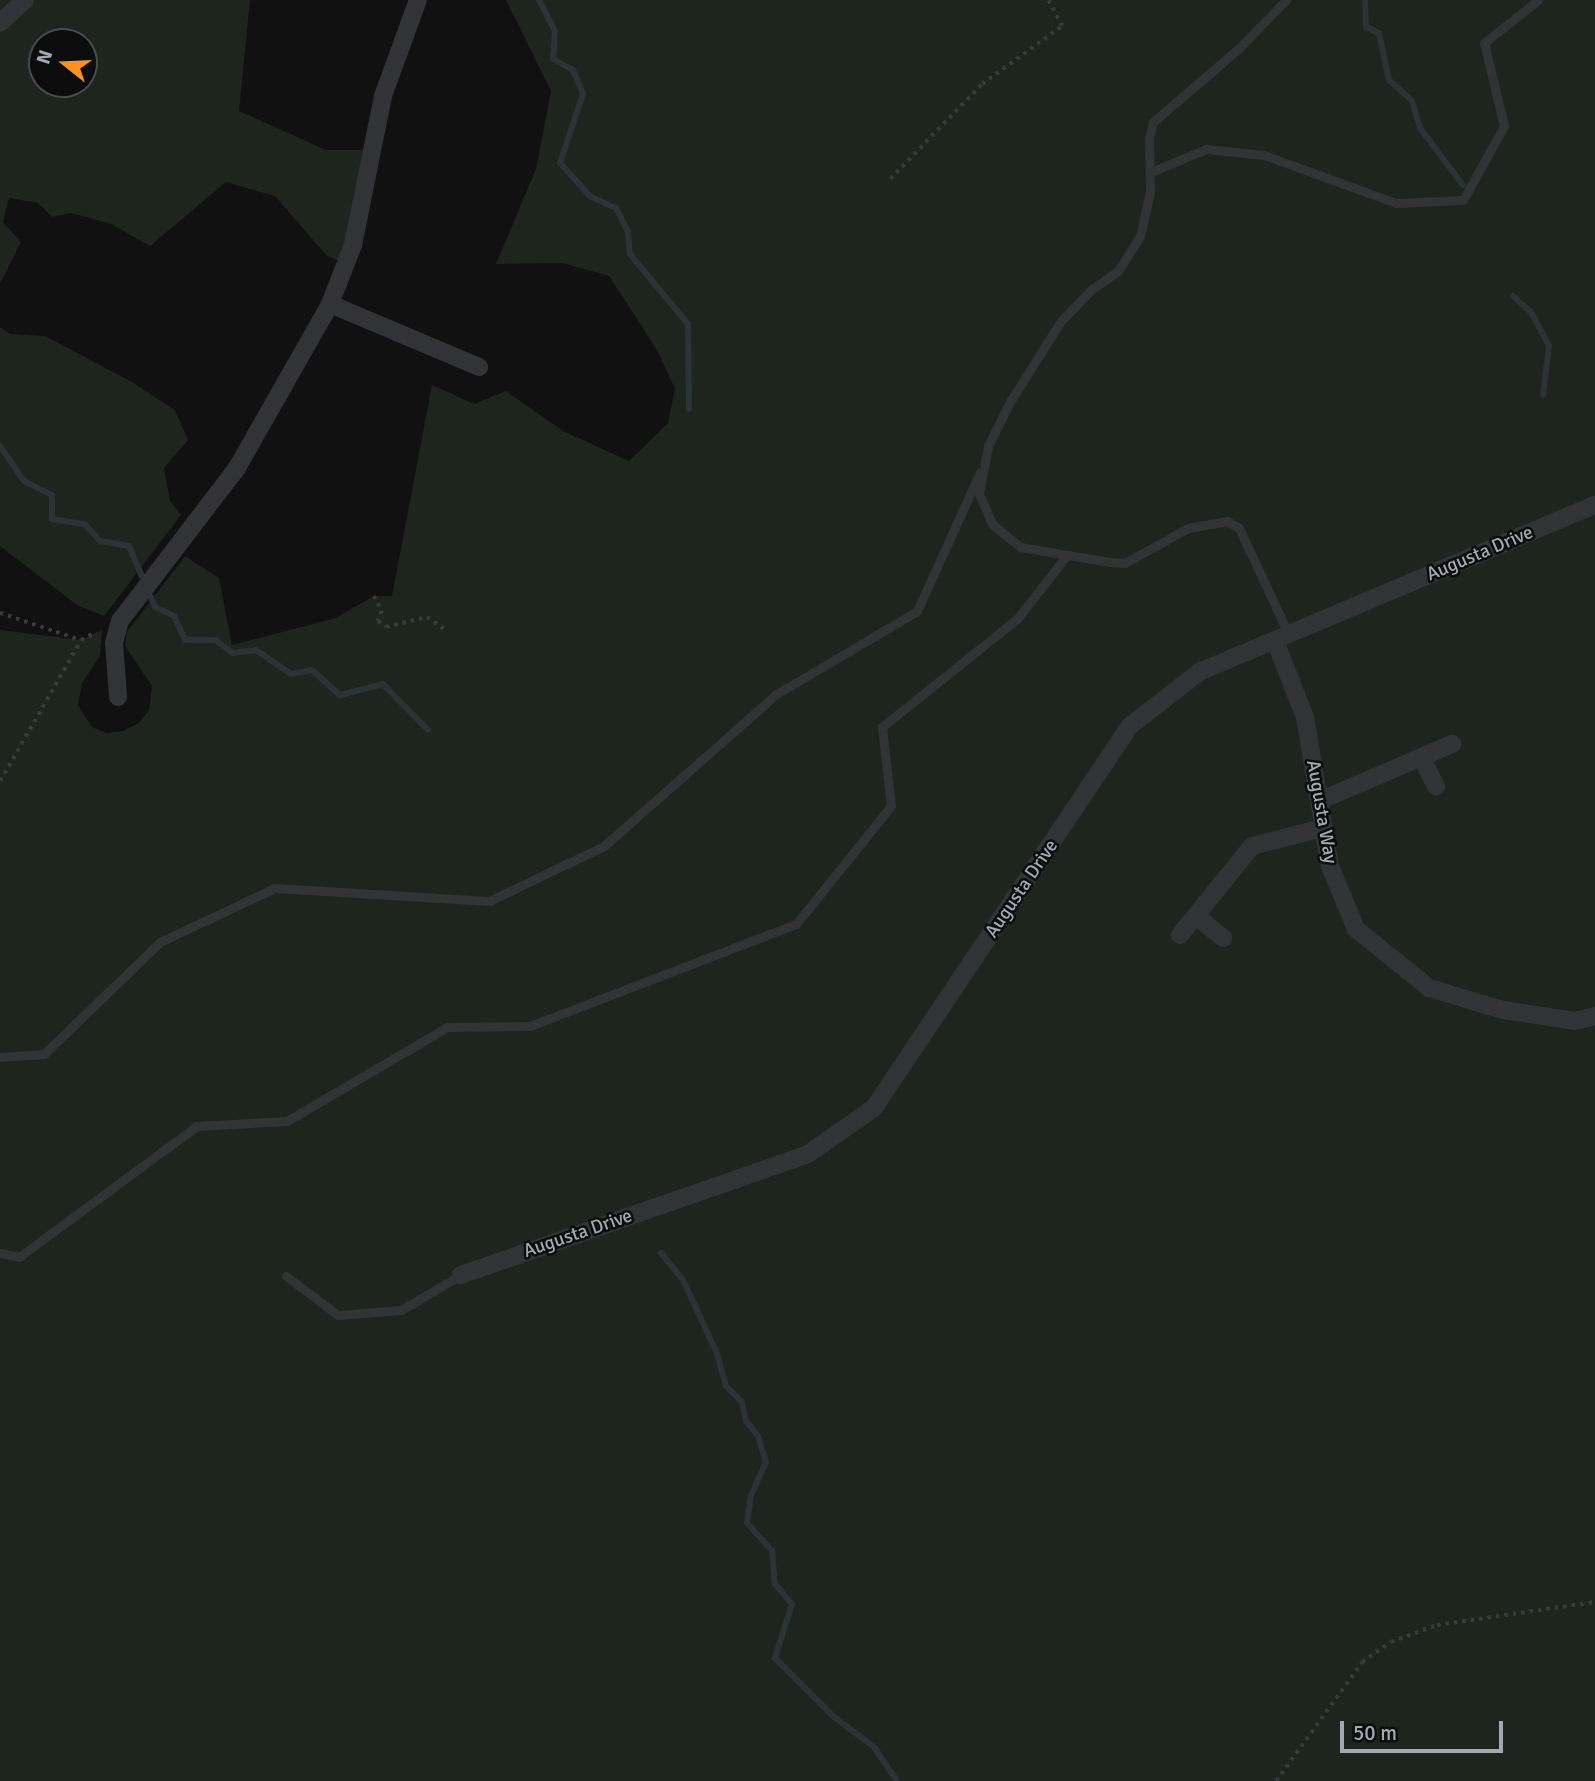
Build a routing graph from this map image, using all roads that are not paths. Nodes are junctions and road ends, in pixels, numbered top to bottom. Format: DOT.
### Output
graph roads {
  1 [pos="24,0"];
  2 [pos="418,0"];
  3 [pos="1286,0"];
  4 [pos="1538,0"];
  5 [pos="0,23"];
  6 [pos="1151,172"];
  7 [pos="330,304"];
  8 [pos="480,367"];
  9 [pos="980,472"];
  10 [pos="1595,505"];
  11 [pos="1067,555"];
  12 [pos="1282,638"];
  13 [pos="118,697"];
  14 [pos="1452,744"];
  15 [pos="1421,757"];
  16 [pos="1436,786"];
  17 [pos="1319,801"];
  18 [pos="1323,828"];
  19 [pos="1196,916"];
  20 [pos="1180,935"];
  21 [pos="1223,938"];
  22 [pos="1595,1016"];
  23 [pos="0,1057"];
  24 [pos="0,1252"];
  25 [pos="461,1275"];
  26 [pos="286,1276"];
  1 -- 5 [label="street"];
  2 -- 7 [label="street"];
  3 -- 6 [label="lane"];
  4 -- 6 [label="lane"];
  6 -- 9 [label="lane"];
  7 -- 8 [label="street"];
  7 -- 13 [label="street"];
  9 -- 11 [label="lane"];
  9 -- 23 [label="lane"];
  10 -- 12 [label="street, Augusta Drive"];
  11 -- 12 [label="lane"];
  11 -- 24 [label="lane"];
  12 -- 17 [label="street, Augusta Way"];
  12 -- 25 [label="street, Augusta Drive"];
  14 -- 15 [label="street"];
  15 -- 16 [label="street"];
  15 -- 17 [label="street"];
  17 -- 18 [label="street, Augusta Way"];
  18 -- 19 [label="street"];
  18 -- 22 [label="street, Augusta Way"];
  19 -- 20 [label="street"];
  19 -- 21 [label="street"];
  25 -- 26 [label="lane"];
}
